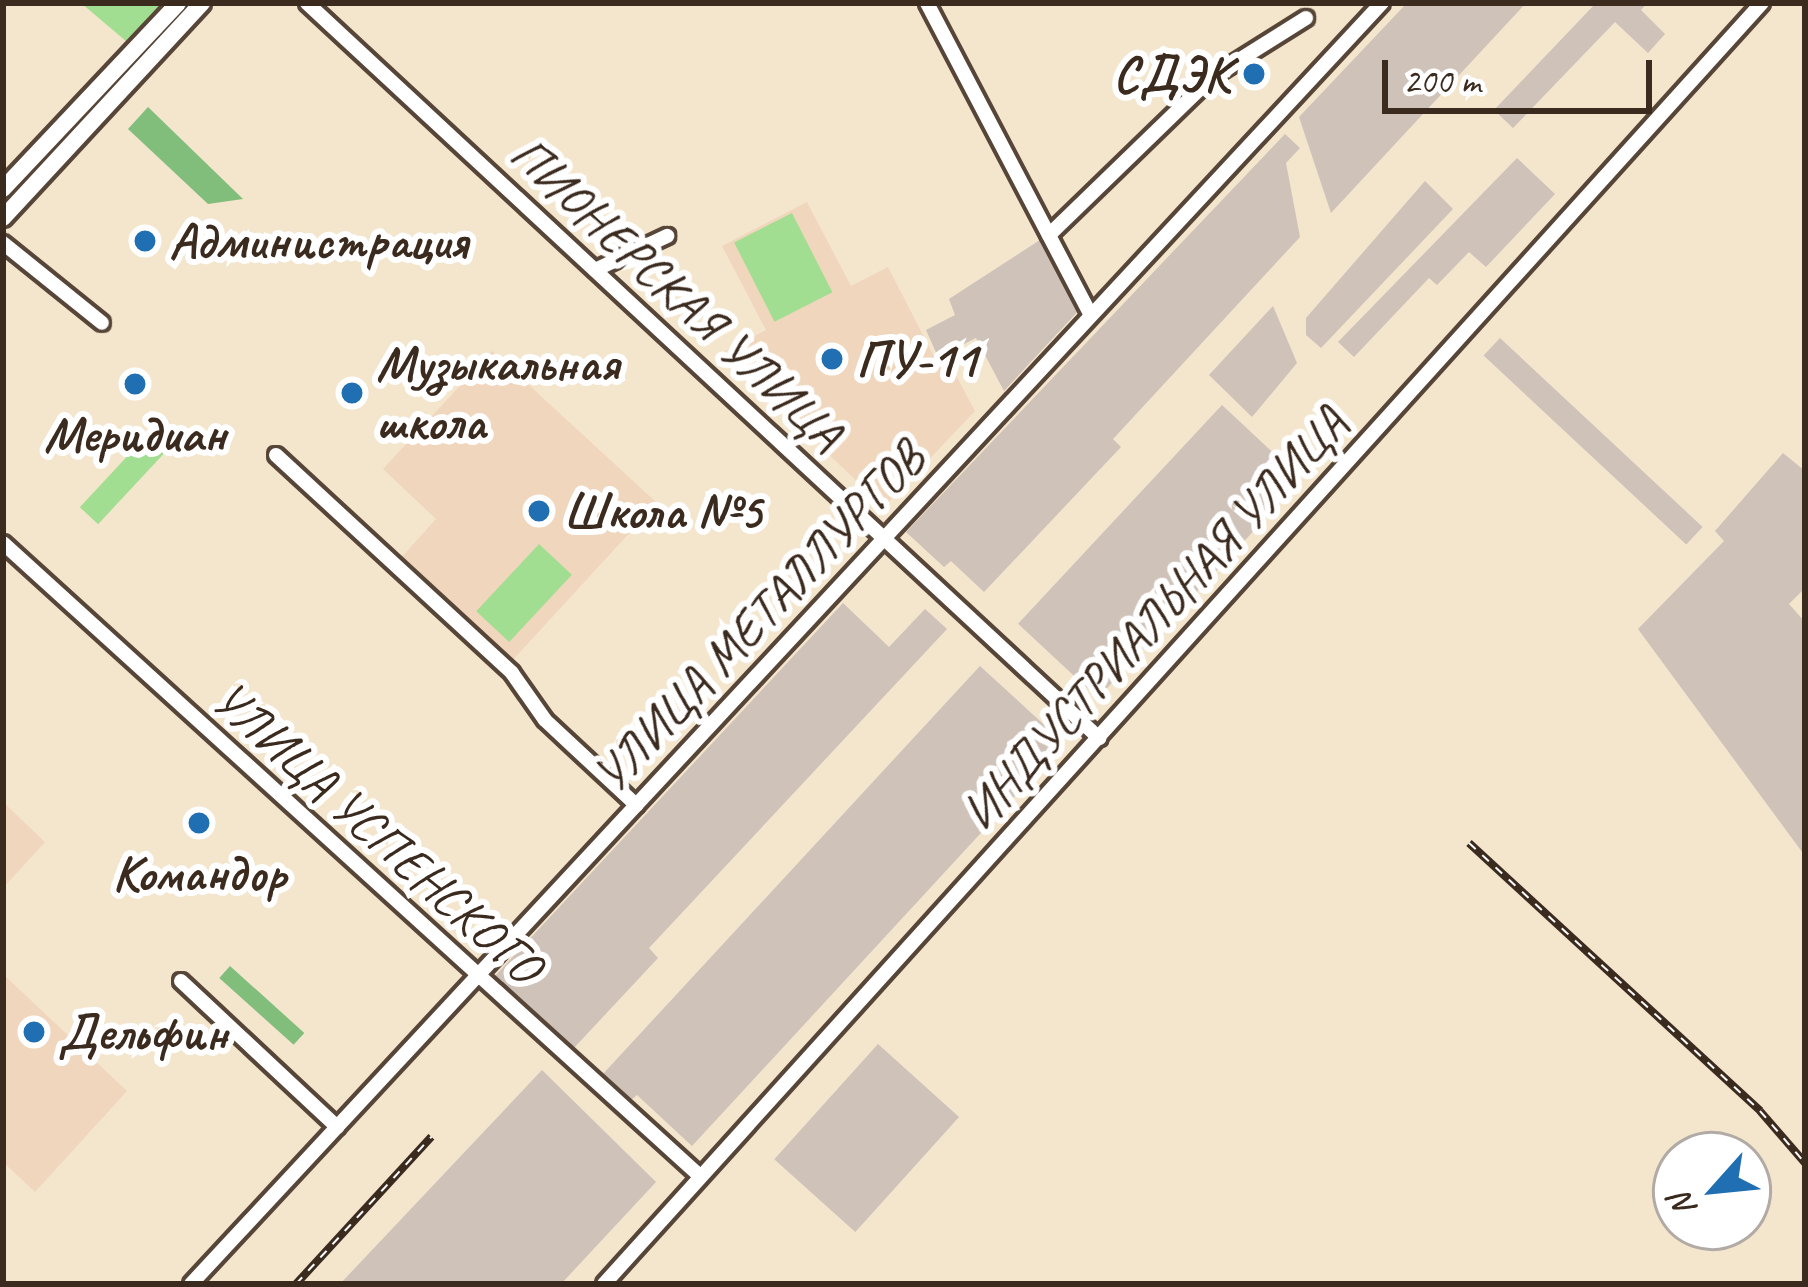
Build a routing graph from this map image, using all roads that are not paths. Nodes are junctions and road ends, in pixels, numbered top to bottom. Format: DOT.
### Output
graph roads {
  1 [pos="178,3"];
  2 [pos="202,3"];
  3 [pos="307,3"];
  4 [pos="927,3"];
  5 [pos="1382,3"];
  6 [pos="1762,3"];
  7 [pos="1306,18"];
  8 [pos="3,189"];
  9 [pos="3,218"];
  10 [pos="1049,235"];
  11 [pos="667,236"];
  12 [pos="3,242"];
  13 [pos="595,271"];
  14 [pos="1091,315"];
  15 [pos="102,323"];
  16 [pos="276,455"];
  17 [pos="884,538"];
  18 [pos="3,543"];
  19 [pos="1099,738"];
  20 [pos="636,805"];
  21 [pos="477,976"];
  22 [pos="181,981"];
  23 [pos="337,1127"];
  24 [pos="700,1176"];
  25 [pos="191,1284"];
  26 [pos="604,1284"];
  1 -- 8 [label="main road"];
  2 -- 9 [label="main road"];
  3 -- 13 [label="street, ПИОНЕРСКАЯ УЛИЦА"];
  4 -- 10 [label="street"];
  5 -- 14 [label="street, УЛИЦА МЕТАЛЛУРГОВ"];
  6 -- 19 [label="street, ИНДУСТРИАЛЬНАЯ УЛИЦА"];
  7 -- 10 [label="street"];
  10 -- 14 [label="street"];
  11 -- 13 [label="street"];
  12 -- 15 [label="street"];
  13 -- 17 [label="street, ПИОНЕРСКАЯ УЛИЦА"];
  14 -- 17 [label="street, УЛИЦА МЕТАЛЛУРГОВ"];
  16 -- 20 [label="street"];
  17 -- 19 [label="street, ПИОНЕРСКАЯ УЛИЦА"];
  17 -- 20 [label="street, УЛИЦА МЕТАЛЛУРГОВ"];
  18 -- 21 [label="street, УЛИЦА УСПЕНСКОГО"];
  19 -- 24 [label="street, ИНДУСТРИАЛЬНАЯ УЛИЦА"];
  20 -- 21 [label="street, УЛИЦА МЕТАЛЛУРГОВ"];
  21 -- 23 [label="street, УЛИЦА МЕТАЛЛУРГОВ"];
  21 -- 24 [label="street, УЛИЦА УСПЕНСКОГО"];
  22 -- 23 [label="street"];
  23 -- 25 [label="street, УЛИЦА МЕТАЛЛУРГОВ"];
  24 -- 26 [label="street, ИНДУСТРИАЛЬНАЯ УЛИЦА"];
}
